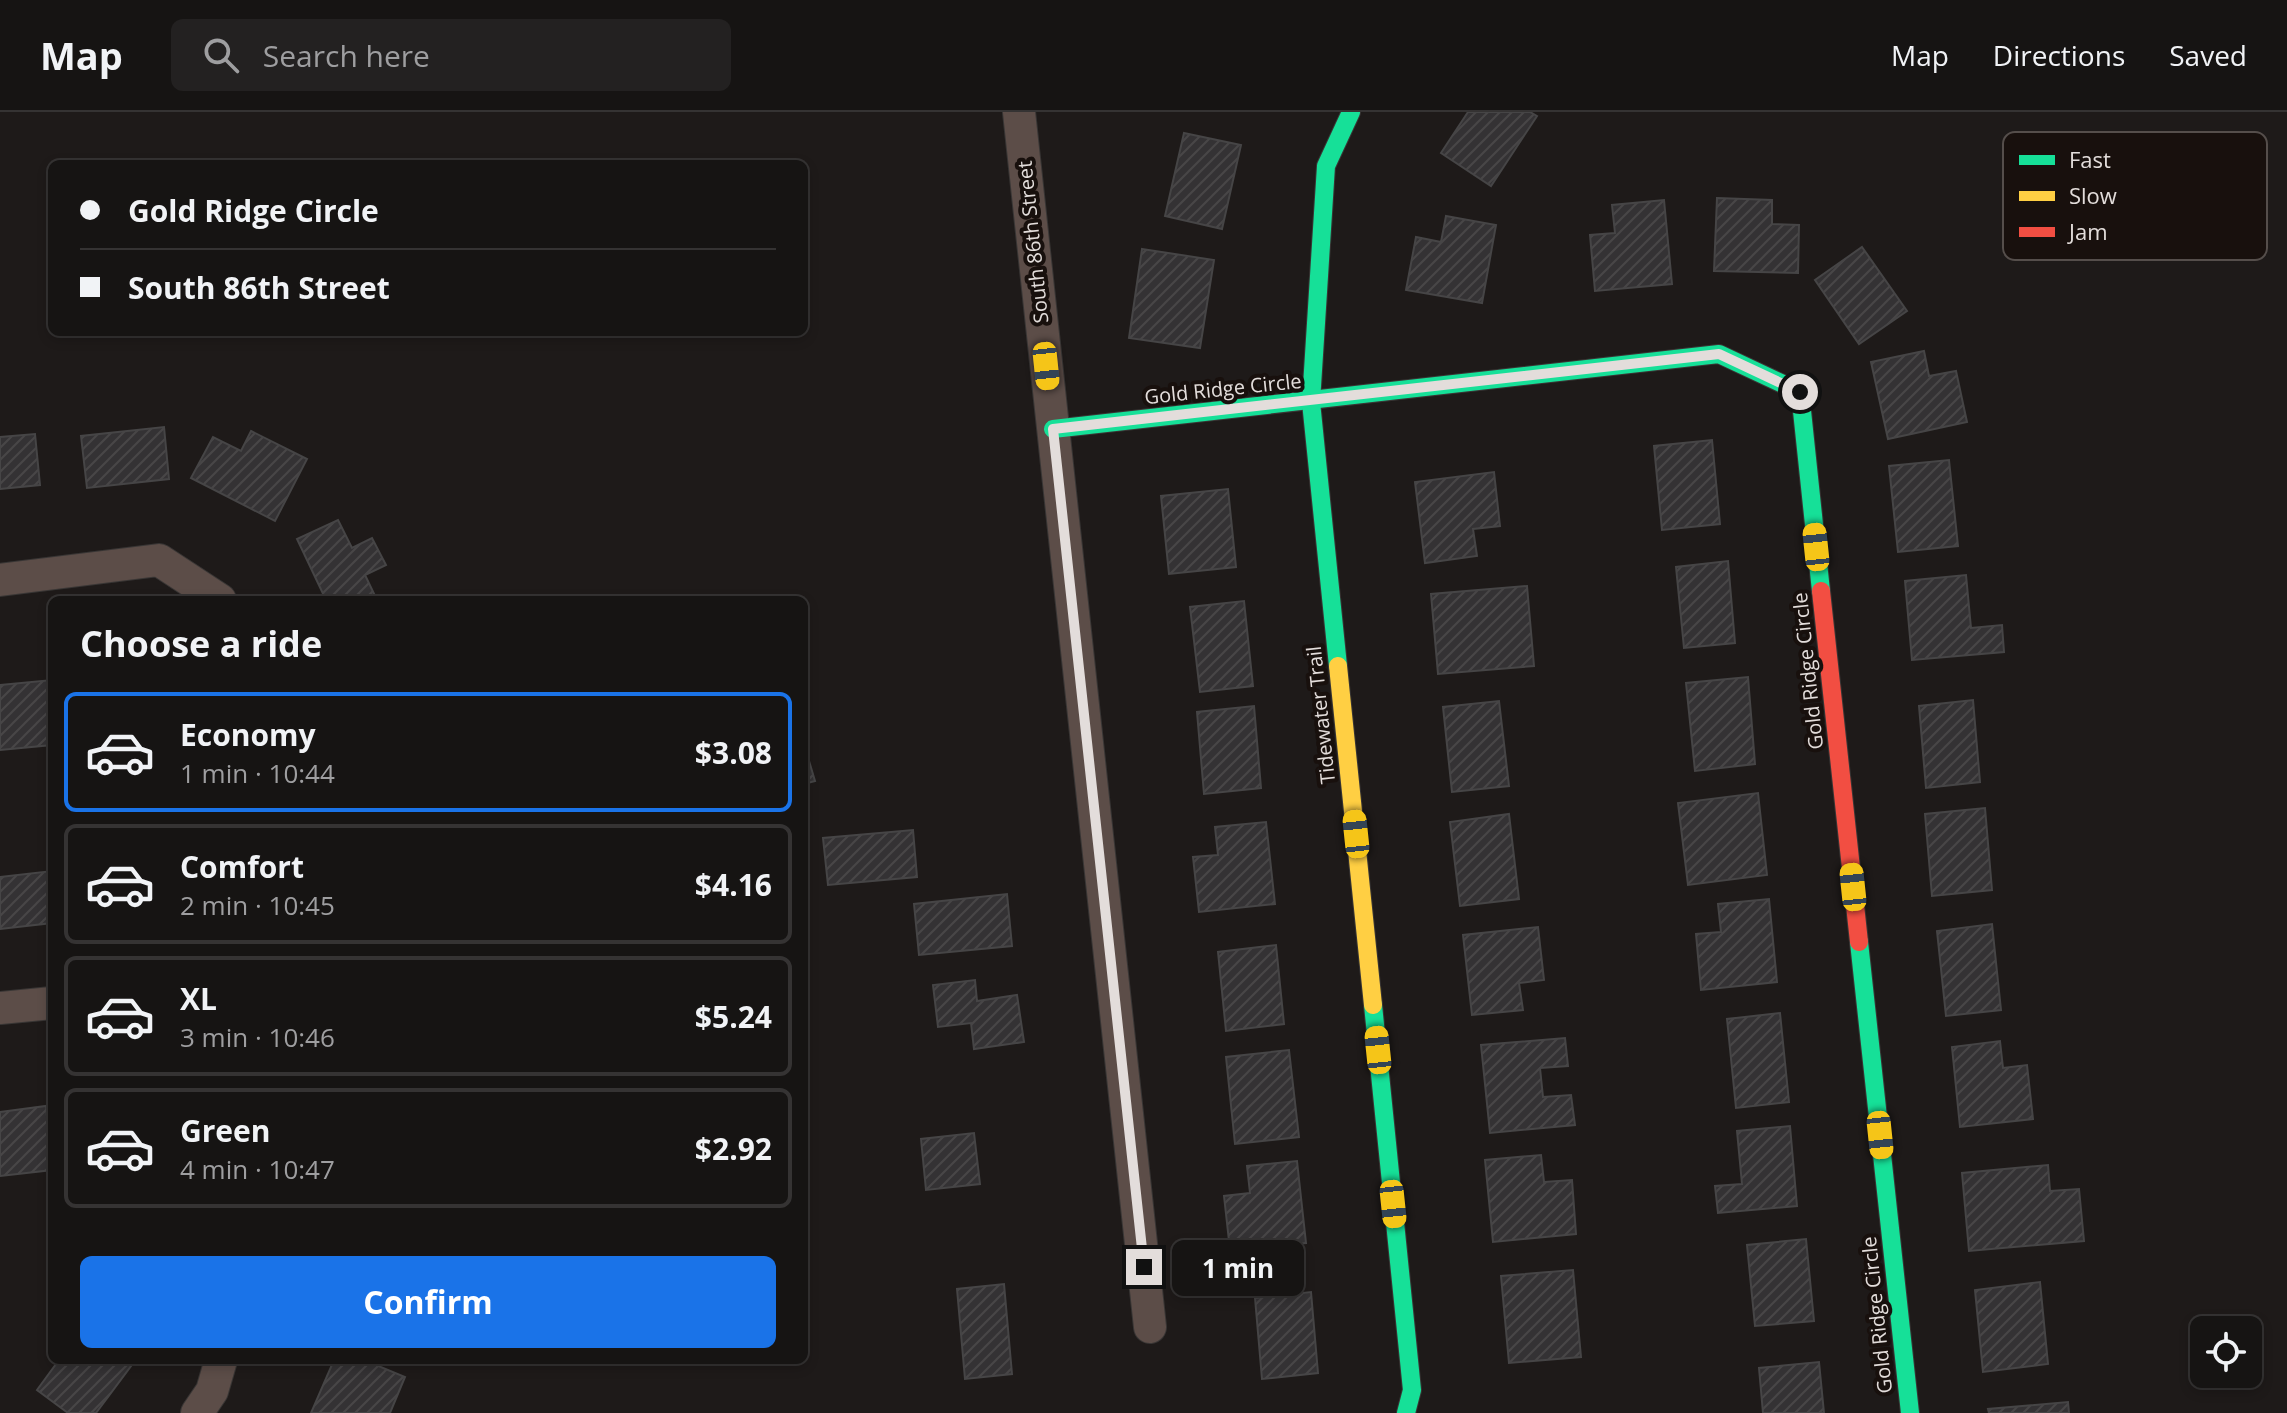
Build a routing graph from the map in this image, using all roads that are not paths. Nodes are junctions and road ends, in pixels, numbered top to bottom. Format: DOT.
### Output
graph roads {
  1 [pos="1019,112"];
  2 [pos="1351,112"];
  3 [pos="1311,402"];
  4 [pos="1053,429"];
  5 [pos="0,580"];
  6 [pos="214,596"];
  7 [pos="48,1003"];
  8 [pos="0,1008"];
  9 [pos="1150,1327"];
  10 [pos="220,1364"];
  11 [pos="197,1413"];
  12 [pos="1406,1413"];
  13 [pos="1910,1413"];
  1 -- 4 [label="street, South 86th Street"];
  2 -- 3 [label="street, Tidewater Trail"];
  3 -- 4 [label="street, Gold Ridge Circle"];
  3 -- 12 [label="street, Tidewater Trail"];
  3 -- 13 [label="street, Gold Ridge Circle"];
  4 -- 9 [label="street, South 86th Street"];
  5 -- 6 [label="street"];
  7 -- 8 [label="street"];
  10 -- 11 [label="street"];
}
